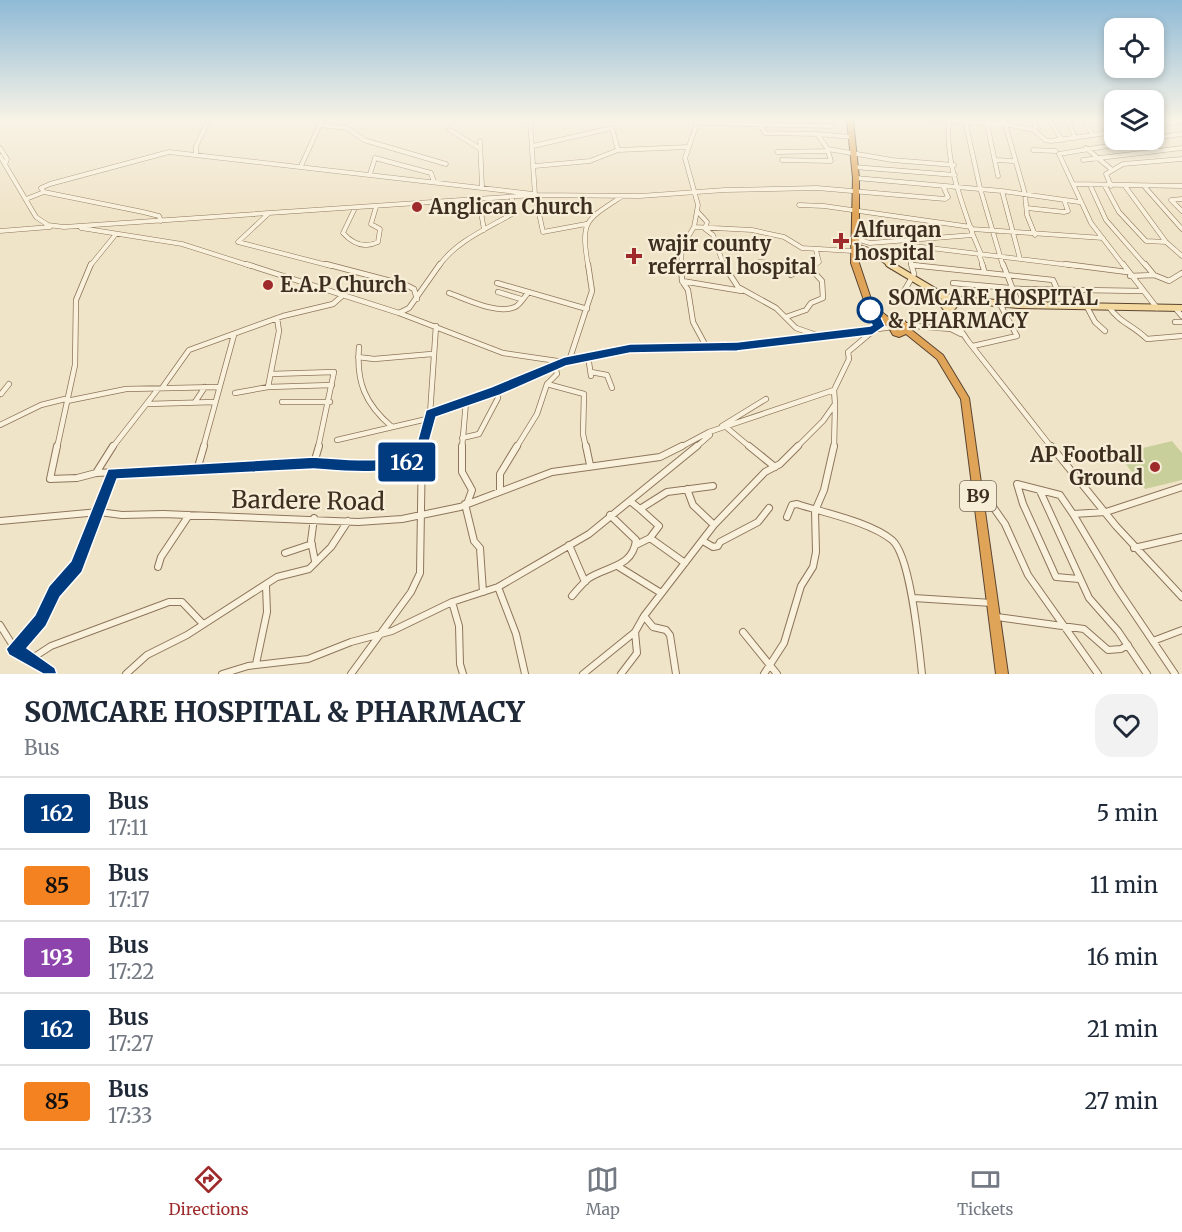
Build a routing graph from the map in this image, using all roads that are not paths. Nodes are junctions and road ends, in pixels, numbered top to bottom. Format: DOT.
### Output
graph roads {
  1 [pos="2,151"];
  2 [pos="196,151"];
  3 [pos="308,151"];
  4 [pos="403,151"];
  5 [pos="480,151"];
  6 [pos="534,151"];
  7 [pos="614,151"];
  8 [pos="686,151"];
  9 [pos="791,151"];
  10 [pos="828,151"];
  11 [pos="847,151"];
  12 [pos="950,151"];
  13 [pos="972,151"];
  14 [pos="994,151"];
  15 [pos="1012,151"];
  16 [pos="1052,151"];
  17 [pos="1063,151"];
  18 [pos="1090,151"];
  19 [pos="1153,151"];
  20 [pos="777,152"];
  21 [pos="854,152"];
  22 [pos="1059,152"];
  23 [pos="196,155"];
  24 [pos="0,156"];
  25 [pos="1097,158"];
  26 [pos="1182,159"];
  27 [pos="782,160"];
  28 [pos="996,160"];
  29 [pos="1083,160"];
  30 [pos="1014,161"];
  31 [pos="446,164"];
  32 [pos="5,165"];
  33 [pos="954,165"];
  34 [pos="301,166"];
  35 [pos="535,166"];
  36 [pos="854,167"];
  37 [pos="1111,169"];
  38 [pos="370,174"];
  39 [pos="955,175"];
  40 [pos="998,176"];
  41 [pos="856,178"];
  42 [pos="434,182"];
  43 [pos="1074,184"];
  44 [pos="1090,185"];
  45 [pos="943,186"];
  46 [pos="956,186"];
  47 [pos="1108,186"];
  48 [pos="1125,186"];
  49 [pos="1144,186"];
  50 [pos="1182,186"];
  51 [pos="482,187"];
  52 [pos="980,189"];
  53 [pos="855,190"];
  54 [pos="1002,191"];
  55 [pos="44,192"];
  56 [pos="693,192"];
  57 [pos="1025,194"];
  58 [pos="535,195"];
  59 [pos="623,196"];
  60 [pos="512,197"];
  61 [pos="26,199"];
  62 [pos="1182,199"];
  63 [pos="479,200"];
  64 [pos="1064,200"];
  65 [pos="1079,202"];
  66 [pos="799,205"];
  67 [pos="376,207"];
  68 [pos="354,208"];
  69 [pos="1027,208"];
  70 [pos="697,211"];
  71 [pos="1182,211"];
  72 [pos="856,213"];
  73 [pos="268,214"];
  74 [pos="161,221"];
  75 [pos="586,224"];
  76 [pos="56,226"];
  77 [pos="79,227"];
  78 [pos="694,228"];
  79 [pos="1182,229"];
  80 [pos="484,230"];
  81 [pos="705,230"];
  82 [pos="972,230"];
  83 [pos="0,231"];
  84 [pos="994,232"];
  85 [pos="116,234"];
  86 [pos="1013,234"];
  87 [pos="1035,235"];
  88 [pos="1103,238"];
  89 [pos="1166,242"];
  90 [pos="906,243"];
  91 [pos="854,245"];
  92 [pos="816,250"];
  93 [pos="980,254"];
  94 [pos="1182,256"];
  95 [pos="1001,257"];
  96 [pos="1020,259"];
  97 [pos="759,262"];
  98 [pos="912,266"];
  99 [pos="812,267"];
  100 [pos="985,273"];
  101 [pos="1182,273"];
  102 [pos="1129,274"];
  103 [pos="791,275"];
  104 [pos="1006,275"];
  105 [pos="1154,275"];
  106 [pos="913,276"];
  107 [pos="682,280"];
  108 [pos="497,283"];
  109 [pos="953,284"];
  110 [pos="1011,288"];
  111 [pos="1057,289"];
  112 [pos="745,291"];
  113 [pos="1142,291"];
  114 [pos="498,292"];
  115 [pos="448,293"];
  116 [pos="528,293"];
  117 [pos="342,296"];
  118 [pos="900,298"];
  119 [pos="417,299"];
  120 [pos="521,299"];
  121 [pos="948,304"];
  122 [pos="1000,304"];
  123 [pos="1019,305"];
  124 [pos="1087,307"];
  125 [pos="1109,307"];
  126 [pos="409,308"];
  127 [pos="1157,308"];
  128 [pos="1174,308"];
  129 [pos="1182,308"];
  130 [pos="588,309"];
  131 [pos="872,310"];
  132 [pos="399,313"];
  133 [pos="406,316"];
  134 [pos="1182,316"];
  135 [pos="786,317"];
  136 [pos="277,318"];
  137 [pos="952,320"];
  138 [pos="1176,322"];
  139 [pos="1182,322"];
  140 [pos="436,326"];
  141 [pos="940,327"];
  142 [pos="899,328"];
  143 [pos="872,330"];
  144 [pos="1105,331"];
  145 [pos="234,335"];
  146 [pos="1182,336"];
  147 [pos="822,337"];
  148 [pos="966,338"];
  149 [pos="973,346"];
  150 [pos="359,347"];
  151 [pos="707,348"];
  152 [pos="432,354"];
  153 [pos="588,356"];
  154 [pos="358,357"];
  155 [pos="566,361"];
  156 [pos="555,366"];
  157 [pos="271,374"];
  158 [pos="9,384"];
  159 [pos="332,384"];
  160 [pos="547,384"];
  161 [pos="205,387"];
  162 [pos="219,387"];
  163 [pos="268,387"];
  164 [pos="612,388"];
  165 [pos="160,389"];
  166 [pos="498,390"];
  167 [pos="834,390"];
  168 [pos="235,393"];
  169 [pos="0,394"];
  170 [pos="766,399"];
  171 [pos="67,401"];
  172 [pos="195,402"];
  173 [pos="214,402"];
  174 [pos="282,402"];
  175 [pos="330,402"];
  176 [pos="466,402"];
  177 [pos="148,404"];
  178 [pos="835,404"];
  179 [pos="429,416"];
  180 [pos="0,425"];
  181 [pos="392,427"];
  182 [pos="726,427"];
  183 [pos="710,432"];
  184 [pos="462,438"];
  185 [pos="337,440"];
  186 [pos="421,453"];
  187 [pos="405,462"];
  188 [pos="314,463"];
  189 [pos="590,465"];
  190 [pos="775,467"];
  191 [pos="420,469"];
  192 [pos="197,470"];
  193 [pos="96,473"];
  194 [pos="113,473"];
  195 [pos="976,483"];
  196 [pos="713,486"];
  197 [pos="1182,487"];
  198 [pos="687,489"];
  199 [pos="500,491"];
  200 [pos="1040,491"];
  201 [pos="630,501"];
  202 [pos="466,504"];
  203 [pos="770,508"];
  204 [pos="640,509"];
  205 [pos="815,511"];
  206 [pos="99,512"];
  207 [pos="1106,512"];
  208 [pos="1072,514"];
  209 [pos="189,515"];
  210 [pos="610,515"];
  211 [pos="420,516"];
  212 [pos="787,517"];
  213 [pos="314,519"];
  214 [pos="0,521"];
  215 [pos="348,521"];
  216 [pos="714,525"];
  217 [pos="1182,537"];
  218 [pos="650,538"];
  219 [pos="703,541"];
  220 [pos="312,544"];
  221 [pos="568,545"];
  222 [pos="636,545"];
  223 [pos="1134,548"];
  224 [pos="285,553"];
  225 [pos="315,561"];
  226 [pos="685,563"];
  227 [pos="158,567"];
  228 [pos="619,567"];
  229 [pos="1079,579"];
  230 [pos="585,582"];
  231 [pos="266,586"];
  232 [pos="498,587"];
  233 [pos="483,592"];
  234 [pos="661,593"];
  235 [pos="572,596"];
  236 [pos="1182,597"];
  237 [pos="914,598"];
  238 [pos="452,602"];
  239 [pos="992,603"];
  240 [pos="644,616"];
  241 [pos="994,617"];
  242 [pos="203,624"];
  243 [pos="0,625"];
  244 [pos="1065,628"];
  245 [pos="1182,630"];
  246 [pos="635,632"];
  247 [pos="743,632"];
  248 [pos="379,636"];
  249 [pos="1153,641"];
  250 [pos="1128,645"];
  251 [pos="15,649"];
  252 [pos="31,659"];
  253 [pos="256,664"];
  254 [pos="770,666"];
  255 [pos="674,673"];
  256 [pos="49,674"];
  257 [pos="126,674"];
  258 [pos="222,674"];
  259 [pos="351,674"];
  260 [pos="464,674"];
  261 [pos="525,674"];
  262 [pos="583,674"];
  263 [pos="621,674"];
  264 [pos="764,674"];
  265 [pos="777,674"];
  266 [pos="922,674"];
  267 [pos="1002,674"];
  268 [pos="1098,674"];
  269 [pos="1147,674"];
  270 [pos="1175,674"];
  1 -- 32 [label="street"];
  2 -- 23 [label="street"];
  3 -- 34 [label="street"];
  4 -- 31 [label="street"];
  5 -- 51 [label="street"];
  6 -- 35 [label="street"];
  7 -- 35 [label="street"];
  8 -- 56 [label="street"];
  9 -- 20 [label="street"];
  10 -- 27 [label="street"];
  11 -- 21 [label="street"];
  12 -- 33 [label="street"];
  13 -- 52 [label="street"];
  14 -- 28 [label="street"];
  15 -- 30 [label="street"];
  16 -- 22 [label="street"];
  17 -- 22 [label="street"];
  18 -- 25 [label="street"];
  19 -- 25 [label="street"];
  21 -- 33 [label="street"];
  21 -- 36 [label="highway"];
  22 -- 43 [label="street"];
  23 -- 34 [label="street"];
  23 -- 55 [label="street"];
  24 -- 32 [label="street"];
  25 -- 29 [label="street"];
  25 -- 37 [label="street"];
  26 -- 37 [label="street"];
  28 -- 30 [label="street"];
  28 -- 40 [label="street"];
  30 -- 57 [label="street"];
  32 -- 61 [label="street"];
  33 -- 39 [label="street"];
  34 -- 38 [label="street"];
  35 -- 58 [label="street"];
  36 -- 39 [label="street"];
  36 -- 41 [label="highway"];
  37 -- 47 [label="street"];
  38 -- 42 [label="street"];
  38 -- 42 [label="street"];
  39 -- 46 [label="street"];
  41 -- 45 [label="street"];
  41 -- 53 [label="highway"];
  42 -- 51 [label="street"];
  43 -- 44 [label="street"];
  43 -- 65 [label="street"];
  44 -- 47 [label="street"];
  44 -- 105 [label="street"];
  45 -- 46 [label="street"];
  45 -- 53 [label="street"];
  46 -- 52 [label="street"];
  46 -- 82 [label="street"];
  47 -- 48 [label="street"];
  47 -- 89 [label="street"];
  48 -- 49 [label="street"];
  48 -- 89 [label="street"];
  49 -- 50 [label="street"];
  49 -- 79 [label="street"];
  51 -- 58 [label="street"];
  52 -- 54 [label="street"];
  52 -- 84 [label="street"];
  53 -- 56 [label="street"];
  53 -- 72 [label="highway"];
  54 -- 57 [label="street"];
  54 -- 86 [label="street"];
  55 -- 61 [label="street"];
  55 -- 74 [label="street"];
  56 -- 59 [label="street"];
  56 -- 70 [label="street"];
  57 -- 64 [label="street"];
  57 -- 69 [label="street"];
  58 -- 59 [label="street"];
  58 -- 60 [label="street"];
  58 -- 75 [label="street"];
  59 -- 75 [label="street"];
  60 -- 63 [label="street"];
  60 -- 80 [label="street"];
  61 -- 76 [label="street"];
  62 -- 71 [label="street"];
  63 -- 67 [label="street"];
  63 -- 80 [label="street"];
  64 -- 65 [label="street"];
  64 -- 69 [label="street"];
  65 -- 88 [label="street"];
  66 -- 72 [label="street"];
  67 -- 68 [label="street"];
  67 -- 68 [label="street"];
  68 -- 73 [label="street"];
  69 -- 87 [label="street"];
  70 -- 78 [label="street"];
  70 -- 81 [label="street"];
  72 -- 82 [label="street"];
  72 -- 91 [label="highway"];
  73 -- 74 [label="street"];
  73 -- 119 [label="street"];
  74 -- 77 [label="street"];
  75 -- 130 [label="street"];
  76 -- 77 [label="street"];
  76 -- 83 [label="street"];
  77 -- 85 [label="street"];
  78 -- 81 [label="street"];
  78 -- 107 [label="street"];
  80 -- 119 [label="street"];
  81 -- 92 [label="street"];
  81 -- 112 [label="street"];
  82 -- 84 [label="street"];
  82 -- 90 [label="street"];
  82 -- 93 [label="street"];
  84 -- 86 [label="street"];
  84 -- 95 [label="street"];
  85 -- 117 [label="street"];
  85 -- 171 [label="street"];
  86 -- 87 [label="street"];
  86 -- 96 [label="street"];
  87 -- 88 [label="street"];
  88 -- 102 [label="street"];
  89 -- 94 [label="street"];
  90 -- 91 [label="street"];
  90 -- 93 [label="street"];
  90 -- 98 [label="street"];
  91 -- 92 [label="street"];
  91 -- 106 [label="main road"];
  91 -- 131 [label="highway"];
  92 -- 99 [label="street"];
  93 -- 95 [label="street"];
  93 -- 100 [label="street"];
  95 -- 96 [label="street"];
  95 -- 104 [label="street"];
  96 -- 102 [label="street"];
  97 -- 99 [label="street"];
  98 -- 100 [label="street"];
  98 -- 106 [label="street"];
  99 -- 103 [label="street"];
  99 -- 135 [label="street"];
  100 -- 104 [label="street"];
  101 -- 105 [label="street"];
  102 -- 105 [label="street"];
  102 -- 113 [label="street"];
  104 -- 110 [label="street"];
  104 -- 111 [label="street"];
  106 -- 118 [label="street"];
  106 -- 121 [label="main road"];
  107 -- 112 [label="street"];
  107 -- 151 [label="street"];
  108 -- 116 [label="street"];
  109 -- 110 [label="street"];
  110 -- 111 [label="street"];
  110 -- 123 [label="street"];
  111 -- 113 [label="street"];
  112 -- 135 [label="street"];
  113 -- 127 [label="street"];
  114 -- 120 [label="street"];
  115 -- 120 [label="street"];
  116 -- 120 [label="street"];
  116 -- 130 [label="street"];
  117 -- 132 [label="street"];
  117 -- 136 [label="street"];
  119 -- 126 [label="street"];
  121 -- 122 [label="main road"];
  121 -- 137 [label="street"];
  122 -- 123 [label="main road"];
  122 -- 149 [label="street"];
  123 -- 124 [label="main road"];
  124 -- 125 [label="main road"];
  124 -- 144 [label="street"];
  125 -- 127 [label="main road"];
  125 -- 146 [label="street"];
  126 -- 132 [label="street"];
  126 -- 133 [label="street"];
  127 -- 128 [label="main road"];
  128 -- 129 [label="main road"];
  128 -- 134 [label="street"];
  130 -- 155 [label="street"];
  131 -- 142 [label="highway, B9"];
  131 -- 143 [label="street"];
  132 -- 133 [label="street"];
  133 -- 140 [label="street"];
  135 -- 147 [label="street"];
  136 -- 145 [label="street"];
  136 -- 157 [label="street"];
  137 -- 141 [label="street"];
  137 -- 148 [label="street"];
  138 -- 139 [label="street"];
  140 -- 152 [label="street"];
  140 -- 155 [label="street"];
  141 -- 142 [label="street"];
  141 -- 148 [label="street"];
  142 -- 143 [label="street"];
  142 -- 195 [label="highway, B9"];
  143 -- 147 [label="street"];
  143 -- 167 [label="street"];
  145 -- 162 [label="street"];
  145 -- 165 [label="street"];
  147 -- 151 [label="street"];
  148 -- 149 [label="street"];
  149 -- 207 [label="street"];
  150 -- 154 [label="street"];
  151 -- 153 [label="street"];
  152 -- 154 [label="street"];
  152 -- 179 [label="street"];
  153 -- 155 [label="street"];
  153 -- 164 [label="street"];
  154 -- 181 [label="street"];
  155 -- 156 [label="street"];
  156 -- 160 [label="street"];
  156 -- 166 [label="street"];
  157 -- 159 [label="street"];
  157 -- 163 [label="street"];
  158 -- 169 [label="street"];
  159 -- 163 [label="street"];
  159 -- 175 [label="street"];
  160 -- 189 [label="street"];
  160 -- 199 [label="street"];
  161 -- 162 [label="street"];
  161 -- 165 [label="street"];
  161 -- 172 [label="street"];
  162 -- 173 [label="street"];
  163 -- 168 [label="street"];
  165 -- 171 [label="street"];
  165 -- 177 [label="street"];
  166 -- 176 [label="street"];
  166 -- 184 [label="street"];
  167 -- 178 [label="street"];
  167 -- 182 [label="street"];
  170 -- 183 [label="street"];
  171 -- 180 [label="street"];
  171 -- 193 [label="street"];
  172 -- 173 [label="street"];
  172 -- 177 [label="street"];
  173 -- 192 [label="street"];
  174 -- 175 [label="street"];
  175 -- 188 [label="street"];
  176 -- 179 [label="street"];
  176 -- 184 [label="street"];
  177 -- 193 [label="street"];
  178 -- 190 [label="street"];
  178 -- 205 [label="street"];
  179 -- 181 [label="street"];
  179 -- 186 [label="street"];
  181 -- 185 [label="street"];
  182 -- 183 [label="street"];
  182 -- 190 [label="street"];
  183 -- 189 [label="street, Bardere Road"];
  183 -- 201 [label="street"];
  184 -- 202 [label="street"];
  186 -- 187 [label="street"];
  186 -- 191 [label="street"];
  187 -- 188 [label="street"];
  187 -- 191 [label="street"];
  188 -- 192 [label="street"];
  189 -- 199 [label="street, Bardere Road"];
  190 -- 216 [label="street"];
  191 -- 211 [label="street"];
  192 -- 194 [label="street"];
  193 -- 194 [label="street"];
  194 -- 206 [label="street"];
  195 -- 239 [label="highway, B9"];
  195 -- 244 [label="street"];
  196 -- 198 [label="street"];
  197 -- 207 [label="street"];
  198 -- 204 [label="street"];
  198 -- 216 [label="street"];
  199 -- 202 [label="street, Bardere Road"];
  200 -- 208 [label="street"];
  200 -- 229 [label="street"];
  200 -- 229 [label="street"];
  201 -- 204 [label="street"];
  201 -- 210 [label="street"];
  202 -- 211 [label="street, Bardere Road"];
  202 -- 233 [label="street"];
  203 -- 219 [label="street"];
  204 -- 218 [label="street"];
  205 -- 212 [label="street"];
  205 -- 237 [label="street"];
  205 -- 254 [label="street"];
  206 -- 209 [label="street, Bardere Road"];
  206 -- 214 [label="street, Bardere Road"];
  206 -- 251 [label="street"];
  207 -- 208 [label="street"];
  207 -- 223 [label="street"];
  208 -- 249 [label="street"];
  209 -- 213 [label="street, Bardere Road"];
  209 -- 227 [label="street"];
  210 -- 221 [label="street"];
  210 -- 222 [label="street"];
  211 -- 215 [label="street, Bardere Road"];
  211 -- 248 [label="street"];
  213 -- 215 [label="street, Bardere Road"];
  213 -- 220 [label="street"];
  215 -- 225 [label="street"];
  216 -- 219 [label="street"];
  217 -- 223 [label="street"];
  218 -- 222 [label="street"];
  218 -- 226 [label="street"];
  219 -- 226 [label="street"];
  220 -- 224 [label="street"];
  220 -- 225 [label="street"];
  221 -- 230 [label="street"];
  221 -- 232 [label="street"];
  222 -- 228 [label="street"];
  223 -- 236 [label="street"];
  225 -- 231 [label="street"];
  226 -- 234 [label="street"];
  228 -- 230 [label="street"];
  228 -- 234 [label="street"];
  229 -- 250 [label="street"];
  230 -- 235 [label="street"];
  231 -- 242 [label="street"];
  231 -- 253 [label="street"];
  232 -- 233 [label="street"];
  232 -- 261 [label="street"];
  233 -- 238 [label="street"];
  234 -- 240 [label="street"];
  237 -- 239 [label="street"];
  237 -- 266 [label="street"];
  238 -- 248 [label="street"];
  238 -- 260 [label="street"];
  239 -- 241 [label="highway, B9"];
  240 -- 246 [label="street"];
  240 -- 255 [label="street"];
  241 -- 244 [label="street"];
  241 -- 267 [label="highway, B9"];
  242 -- 252 [label="street"];
  242 -- 257 [label="street"];
  243 -- 251 [label="street"];
  244 -- 250 [label="street"];
  244 -- 268 [label="street"];
  245 -- 249 [label="street"];
  246 -- 262 [label="street"];
  246 -- 263 [label="street"];
  247 -- 254 [label="street"];
  248 -- 253 [label="street"];
  248 -- 259 [label="street"];
  249 -- 270 [label="street"];
  250 -- 269 [label="street"];
  251 -- 252 [label="street"];
  252 -- 256 [label="street"];
  253 -- 258 [label="street"];
  254 -- 264 [label="street"];
  254 -- 265 [label="street"];
}
